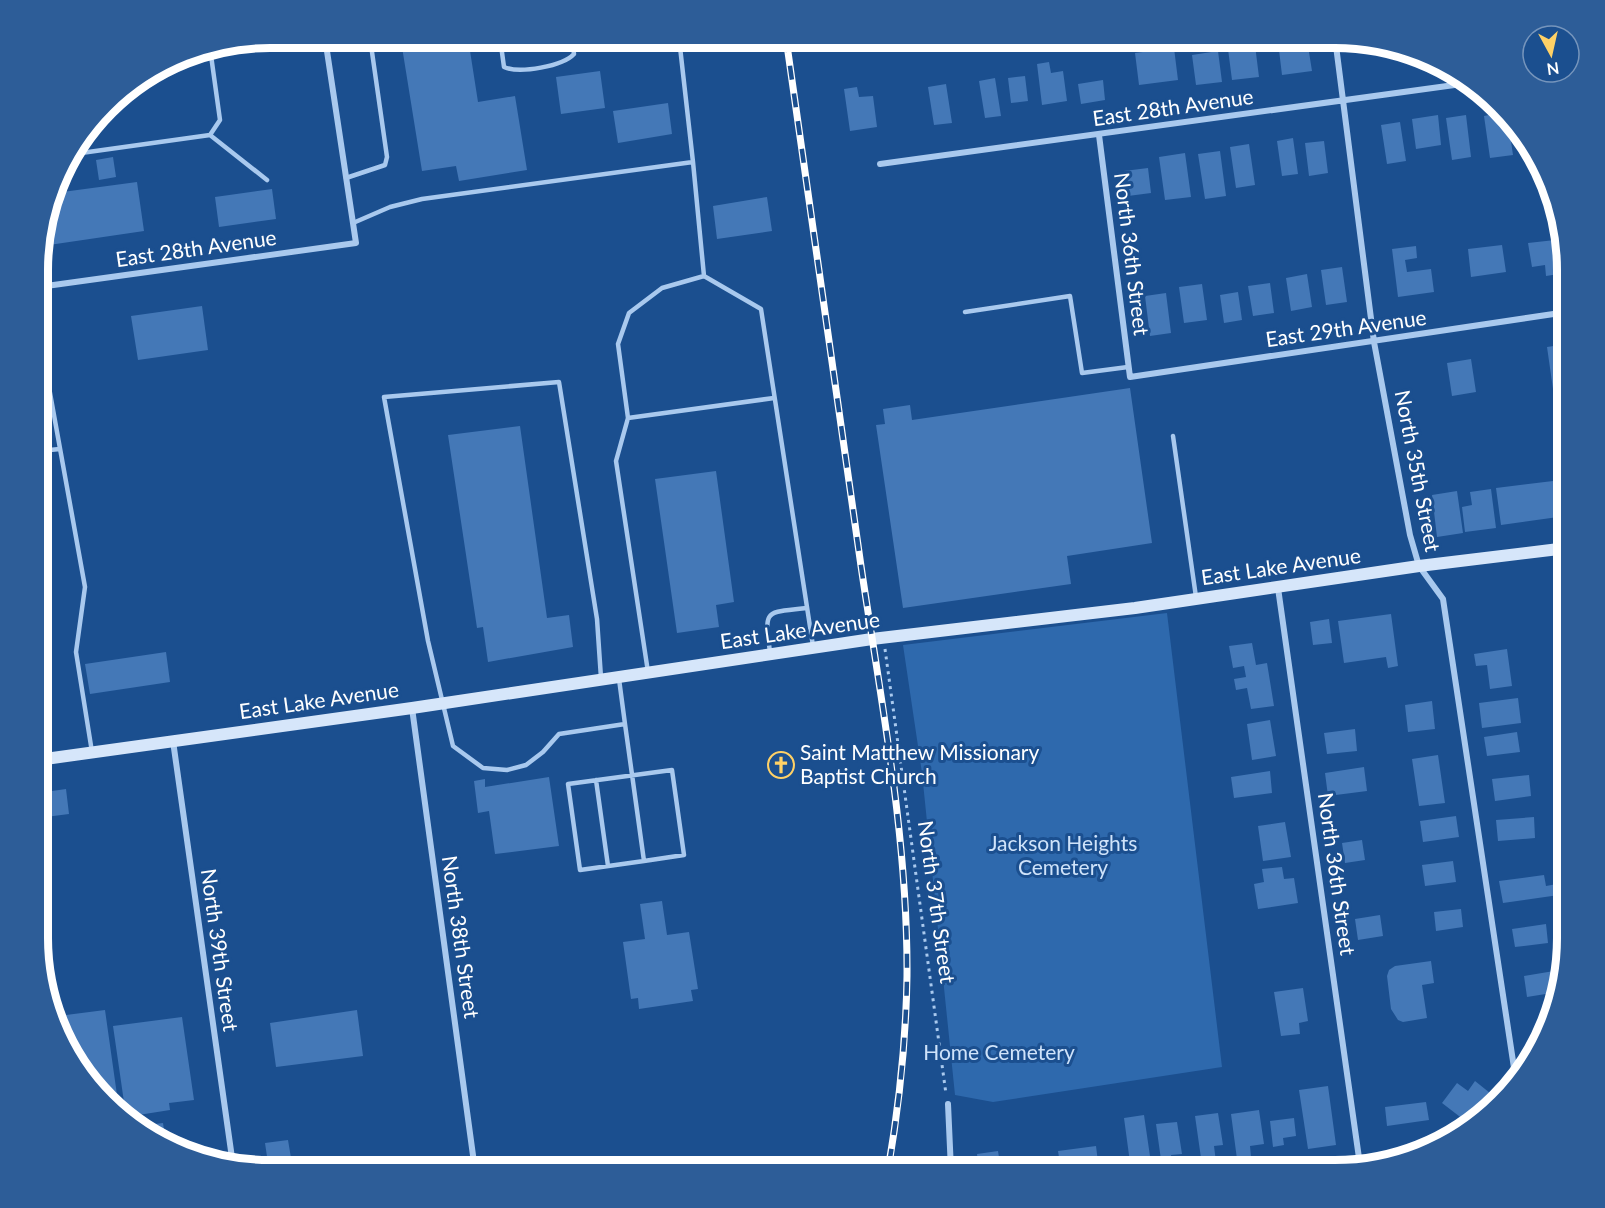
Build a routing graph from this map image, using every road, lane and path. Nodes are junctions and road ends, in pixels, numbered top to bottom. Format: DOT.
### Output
graph roads {
  1 [pos="326,48"];
  2 [pos="371,48"];
  3 [pos="501,48"];
  4 [pos="573,48"];
  5 [pos="680,48"];
  6 [pos="1337,48"];
  7 [pos="211,57"];
  8 [pos="1458,85"];
  9 [pos="1345,102"];
  10 [pos="210,135"];
  11 [pos="1099,135"];
  12 [pos="83,151"];
  13 [pos="693,162"];
  14 [pos="880,164"];
  15 [pos="346,178"];
  16 [pos="267,180"];
  17 [pos="353,223"];
  18 [pos="704,276"];
  19 [pos="48,286"];
  20 [pos="965,312"];
  21 [pos="1557,314"];
  22 [pos="1374,342"];
  23 [pos="1128,368"];
  24 [pos="1130,377"];
  25 [pos="48,382"];
  26 [pos="774,398"];
  27 [pos="628,418"];
  28 [pos="1173,436"];
  29 [pos="60,449"];
  30 [pos="48,450"];
  31 [pos="1557,549"];
  32 [pos="1419,566"];
  33 [pos="1278,588"];
  34 [pos="1196,600"];
  35 [pos="807,608"];
  36 [pos="884,638"];
  37 [pos="814,648"];
  38 [pos="771,655"];
  39 [pos="648,673"];
  40 [pos="619,678"];
  41 [pos="602,680"];
  42 [pos="442,704"];
  43 [pos="412,708"];
  44 [pos="625,724"];
  45 [pos="173,741"];
  46 [pos="92,752"];
  47 [pos="48,759"];
  48 [pos="632,775"];
  49 [pos="596,780"];
  50 [pos="644,861"];
  51 [pos="608,866"];
  52 [pos="1514,1069"];
  53 [pos="948,1104"];
  54 [pos="232,1157"];
  55 [pos="1359,1159"];
  56 [pos="474,1160"];
  57 [pos="951,1160"];
  1 -- 15 [label="street"];
  2 -- 15 [label="lane"];
  3 -- 4 [label="lane"];
  5 -- 13 [label="lane"];
  6 -- 9 [label="street, North 35th Street"];
  7 -- 10 [label="lane"];
  8 -- 9 [label="street, East 28th Avenue"];
  9 -- 11 [label="street, East 28th Avenue"];
  9 -- 22 [label="street, North 35th Street"];
  10 -- 12 [label="lane"];
  10 -- 16 [label="lane"];
  11 -- 14 [label="street, East 28th Avenue"];
  11 -- 23 [label="street, North 36th Street"];
  13 -- 17 [label="lane"];
  13 -- 18 [label="lane"];
  15 -- 17 [label="street"];
  17 -- 19 [label="street, East 28th Avenue"];
  18 -- 26 [label="lane"];
  18 -- 27 [label="lane"];
  20 -- 23 [label="lane"];
  21 -- 22 [label="street, East 29th Avenue"];
  22 -- 24 [label="street, East 29th Avenue"];
  22 -- 32 [label="street, North 35th Street"];
  23 -- 24 [label="street, North 36th Street"];
  25 -- 29 [label="lane"];
  26 -- 27 [label="lane"];
  26 -- 35 [label="lane"];
  27 -- 39 [label="lane"];
  28 -- 34 [label="lane"];
  29 -- 30 [label="lane"];
  29 -- 46 [label="lane"];
  31 -- 32 [label="street, East Lake Avenue"];
  32 -- 33 [label="street, East Lake Avenue"];
  32 -- 52 [label="street, North 35th Street"];
  33 -- 34 [label="street, East Lake Avenue"];
  33 -- 55 [label="street, North 36th Street"];
  34 -- 36 [label="street, East Lake Avenue"];
  35 -- 37 [label="lane"];
  35 -- 38 [label="lane"];
  36 -- 37 [label="street, East Lake Avenue"];
  36 -- 53 [label="path, North 37th Street"];
  37 -- 38 [label="street, East Lake Avenue"];
  38 -- 39 [label="street, East Lake Avenue"];
  39 -- 40 [label="street, East Lake Avenue"];
  40 -- 41 [label="street, East Lake Avenue"];
  40 -- 44 [label="lane"];
  41 -- 42 [label="street, East Lake Avenue"];
  41 -- 42 [label="lane"];
  42 -- 43 [label="street, East Lake Avenue"];
  42 -- 44 [label="lane"];
  43 -- 45 [label="street, East Lake Avenue"];
  43 -- 56 [label="street, North 38th Street"];
  44 -- 48 [label="lane"];
  45 -- 46 [label="street, East Lake Avenue"];
  45 -- 54 [label="street, North 39th Street"];
  46 -- 47 [label="street, East Lake Avenue"];
  48 -- 49 [label="lane"];
  48 -- 50 [label="lane"];
  48 -- 50 [label="lane"];
  49 -- 51 [label="lane"];
  49 -- 51 [label="lane"];
  50 -- 51 [label="lane"];
  53 -- 57 [label="street"];
}
